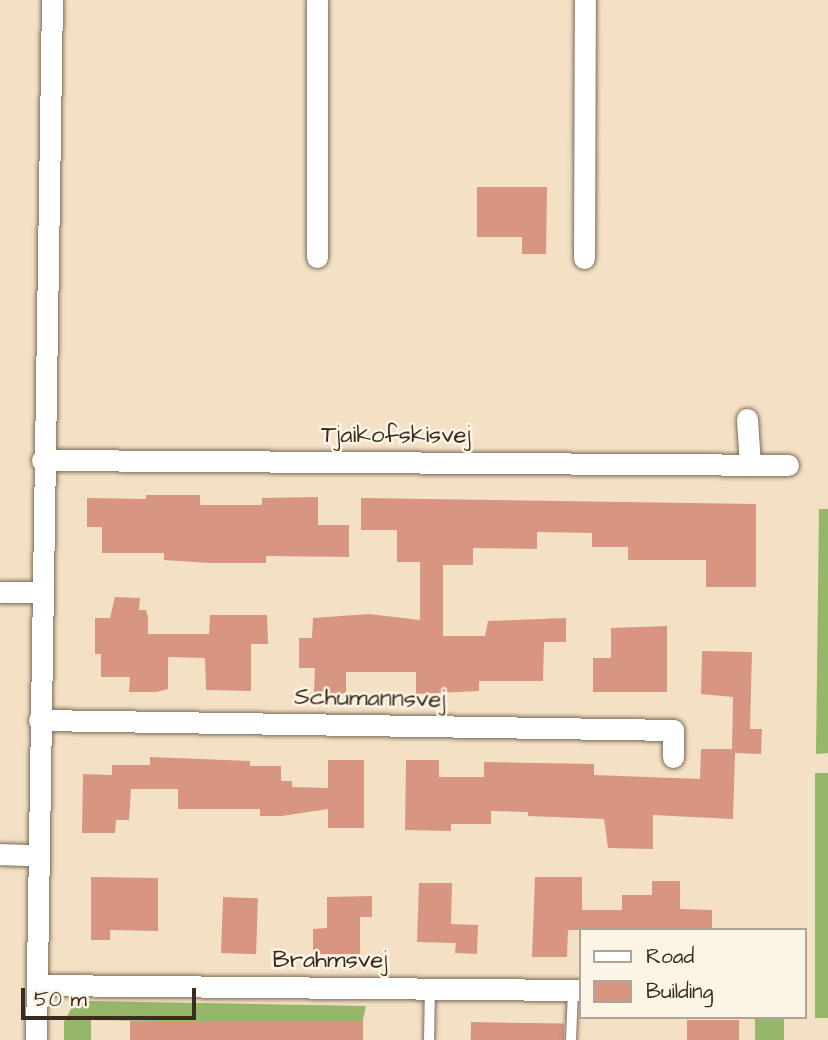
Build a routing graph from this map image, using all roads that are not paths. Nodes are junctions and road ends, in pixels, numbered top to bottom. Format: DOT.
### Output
graph roads {
  1 [pos="52,0"];
  2 [pos="317,0"];
  3 [pos="585,0"];
  4 [pos="317,257"];
  5 [pos="583,258"];
  6 [pos="747,419"];
  7 [pos="42,460"];
  8 [pos="750,465"];
  9 [pos="788,465"];
  10 [pos="0,592"];
  11 [pos="41,592"];
  12 [pos="40,720"];
  13 [pos="673,757"];
  14 [pos="0,855"];
  15 [pos="38,855"];
  16 [pos="37,985"];
  17 [pos="430,988"];
  18 [pos="577,990"];
  19 [pos="36,1040"];
  20 [pos="429,1040"];
  21 [pos="571,1040"];
  1 -- 7 [label="street"];
  2 -- 4 [label="street"];
  3 -- 5 [label="street"];
  6 -- 8 [label="street"];
  7 -- 8 [label="street, Tjaikofskisvej"];
  7 -- 11 [label="street"];
  8 -- 9 [label="street, Tjaikofskisvej"];
  10 -- 11 [label="street"];
  11 -- 12 [label="street"];
  12 -- 13 [label="street, Schumannsvej"];
  12 -- 15 [label="street"];
  14 -- 15 [label="street"];
  15 -- 16 [label="street"];
  16 -- 17 [label="street, Brahmsvej"];
  16 -- 19 [label="street"];
  17 -- 18 [label="street, Brahmsvej"];
  17 -- 20 [label="lane"];
  18 -- 21 [label="lane"];
}
